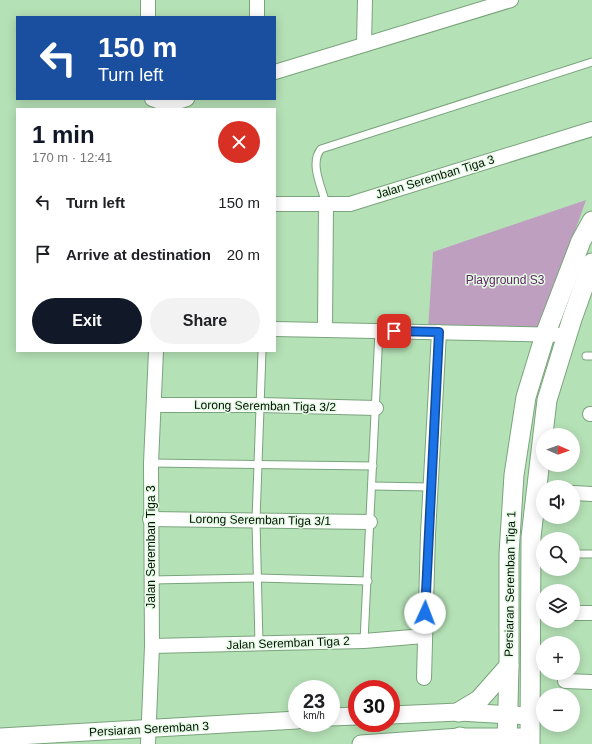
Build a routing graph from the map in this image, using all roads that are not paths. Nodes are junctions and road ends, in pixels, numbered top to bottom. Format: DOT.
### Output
graph roads {
  1 [pos="148,0"];
  2 [pos="257,0"];
  3 [pos="365,0"];
  4 [pos="511,0"];
  5 [pos="475,5"];
  6 [pos="148,16"];
  7 [pos="257,16"];
  8 [pos="364,44"];
  9 [pos="592,62"];
  10 [pos="276,72"];
  11 [pos="154,100"];
  12 [pos="184,100"];
  13 [pos="592,129"];
  14 [pos="276,204"];
  15 [pos="326,204"];
  16 [pos="592,221"];
  17 [pos="592,263"];
  18 [pos="587,292"];
  19 [pos="276,329"];
  20 [pos="325,330"];
  21 [pos="379,331"];
  22 [pos="439,332"];
  23 [pos="546,335"];
  24 [pos="568,336"];
  25 [pos="156,352"];
  26 [pos="262,352"];
  27 [pos="154,405"];
  28 [pos="260,405"];
  29 [pos="376,408"];
  30 [pos="151,463"];
  31 [pos="257,463"];
  32 [pos="373,466"];
  33 [pos="540,480"];
  34 [pos="372,486"];
  35 [pos="430,487"];
  36 [pos="513,492"];
  37 [pos="536,493"];
  38 [pos="580,494"];
  39 [pos="592,494"];
  40 [pos="536,510"];
  41 [pos="150,518"];
  42 [pos="256,521"];
  43 [pos="370,522"];
  44 [pos="580,554"];
  45 [pos="592,554"];
  46 [pos="258,578"];
  47 [pos="151,580"];
  48 [pos="368,581"];
  49 [pos="580,612"];
  50 [pos="592,613"];
  51 [pos="424,636"];
  52 [pos="364,641"];
  53 [pos="259,644"];
  54 [pos="152,646"];
  55 [pos="509,666"];
  56 [pos="424,678"];
  57 [pos="564,681"];
  58 [pos="592,682"];
  59 [pos="459,712"];
  60 [pos="400,715"];
  61 [pos="507,715"];
  62 [pos="530,716"];
  63 [pos="288,721"];
  64 [pos="149,736"];
  65 [pos="0,737"];
  66 [pos="465,740"];
  67 [pos="507,740"];
  68 [pos="530,740"];
  69 [pos="361,744"];
  1 -- 6 [label="street"];
  2 -- 7 [label="street"];
  3 -- 8 [label="street"];
  4 -- 5 [label="street"];
  5 -- 8 [label="street"];
  8 -- 10 [label="street"];
  9 -- 15 [label="lane"];
  11 -- 12 [label="street"];
  13 -- 15 [label="street, Jalan Seremban Tiga 3"];
  14 -- 15 [label="street, Jalan Seremban Tiga 3"];
  15 -- 20 [label="street"];
  16 -- 23 [label="main road, Persiaran Seremban Tiga 1"];
  17 -- 18 [label="main road, Persiaran Seremban Tiga 1"];
  18 -- 24 [label="main road, Persiaran Seremban Tiga 1"];
  19 -- 20 [label="street"];
  20 -- 21 [label="street"];
  21 -- 22 [label="street"];
  21 -- 29 [label="lane"];
  22 -- 23 [label="street"];
  22 -- 35 [label="street"];
  23 -- 24 [label="street"];
  23 -- 36 [label="main road, Persiaran Seremban Tiga 1"];
  24 -- 33 [label="main road, Persiaran Seremban Tiga 1"];
  25 -- 27 [label="street, Jalan Seremban Tiga 3"];
  26 -- 28 [label="lane"];
  27 -- 28 [label="street, Lorong Seremban Tiga 3/2"];
  27 -- 30 [label="street, Jalan Seremban Tiga 3"];
  28 -- 29 [label="street, Lorong Seremban Tiga 3/2"];
  28 -- 31 [label="lane"];
  29 -- 32 [label="lane"];
  30 -- 31 [label="lane"];
  30 -- 41 [label="street, Jalan Seremban Tiga 3"];
  31 -- 32 [label="lane"];
  31 -- 42 [label="lane"];
  32 -- 34 [label="lane"];
  34 -- 35 [label="lane"];
  34 -- 43 [label="lane"];
  35 -- 51 [label="street"];
  36 -- 37 [label="street"];
  36 -- 55 [label="main road, Persiaran Seremban Tiga 1"];
  38 -- 39 [label="street"];
  40 -- 62 [label="main road, Persiaran Seremban Tiga 1"];
  41 -- 42 [label="street, Lorong Seremban Tiga 3/1"];
  41 -- 47 [label="street, Jalan Seremban Tiga 3"];
  42 -- 43 [label="street, Lorong Seremban Tiga 3/1"];
  42 -- 46 [label="lane"];
  43 -- 48 [label="lane"];
  44 -- 45 [label="lane"];
  46 -- 47 [label="lane"];
  46 -- 48 [label="lane"];
  46 -- 53 [label="lane"];
  47 -- 54 [label="street, Jalan Seremban Tiga 3"];
  48 -- 52 [label="lane"];
  49 -- 50 [label="street"];
  51 -- 52 [label="street, Jalan Seremban Tiga 2"];
  51 -- 56 [label="street"];
  52 -- 53 [label="street, Jalan Seremban Tiga 2"];
  53 -- 54 [label="street, Jalan Seremban Tiga 2"];
  54 -- 64 [label="street, Jalan Seremban Tiga 3"];
  55 -- 59 [label="main road"];
  55 -- 61 [label="main road, Persiaran Seremban Tiga 1"];
  57 -- 58 [label="street"];
  59 -- 60 [label="street"];
  59 -- 61 [label="street"];
  61 -- 62 [label="street"];
  61 -- 67 [label="main road, Persiaran Seremban Tiga 1"];
  62 -- 68 [label="main road, Persiaran Seremban Tiga 1"];
  63 -- 64 [label="street, Persiaran Seremban 3"];
  64 -- 65 [label="street, Persiaran Seremban 3"];
  66 -- 67 [label="street"];
  66 -- 69 [label="street"];
  67 -- 68 [label="street"];
}
